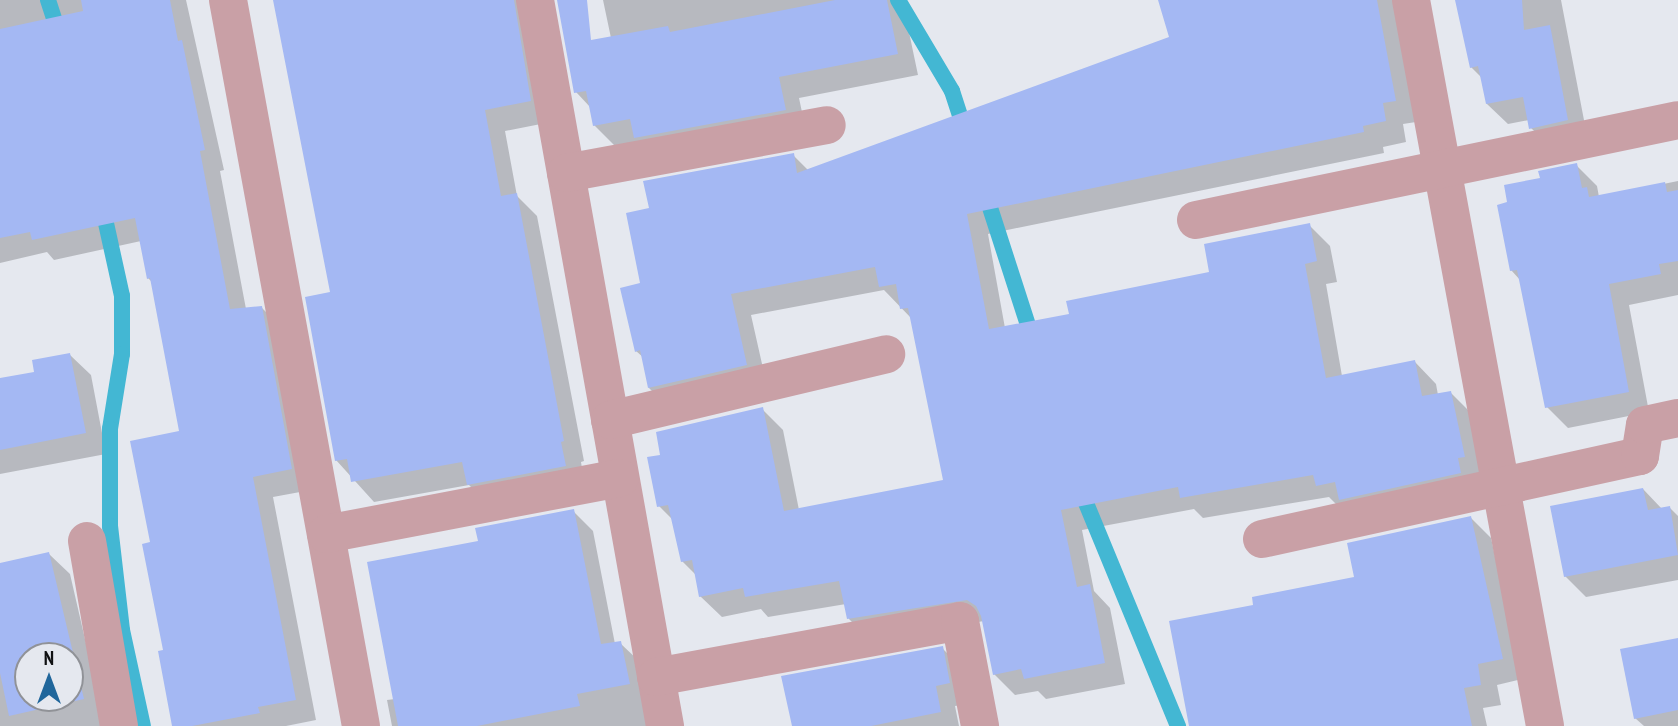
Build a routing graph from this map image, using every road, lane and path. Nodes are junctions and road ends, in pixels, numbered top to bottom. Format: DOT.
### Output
graph roads {
  1 [pos="228,0"];
  2 [pos="535,0"];
  3 [pos="1411,0"];
  4 [pos="1678,120"];
  5 [pos="827,125"];
  6 [pos="1442,168"];
  7 [pos="566,173"];
  8 [pos="1196,220"];
  9 [pos="886,354"];
  10 [pos="1678,418"];
  11 [pos="610,420"];
  12 [pos="620,478"];
  13 [pos="1501,486"];
  14 [pos="326,534"];
  15 [pos="1262,539"];
  16 [pos="87,541"];
  17 [pos="656,677"];
  18 [pos="119,726"];
  19 [pos="361,726"];
  20 [pos="665,726"];
  21 [pos="980,726"];
  22 [pos="1545,726"];
  1 -- 14 [label="street"];
  2 -- 7 [label="street"];
  3 -- 6 [label="street"];
  4 -- 6 [label="street"];
  5 -- 7 [label="street"];
  6 -- 8 [label="street"];
  6 -- 13 [label="street"];
  7 -- 11 [label="street"];
  9 -- 11 [label="street"];
  10 -- 13 [label="street"];
  11 -- 12 [label="street"];
  12 -- 14 [label="street"];
  12 -- 17 [label="street"];
  13 -- 15 [label="street"];
  13 -- 22 [label="street"];
  14 -- 19 [label="street"];
  16 -- 18 [label="street"];
  17 -- 20 [label="street"];
  17 -- 21 [label="street"];
}
